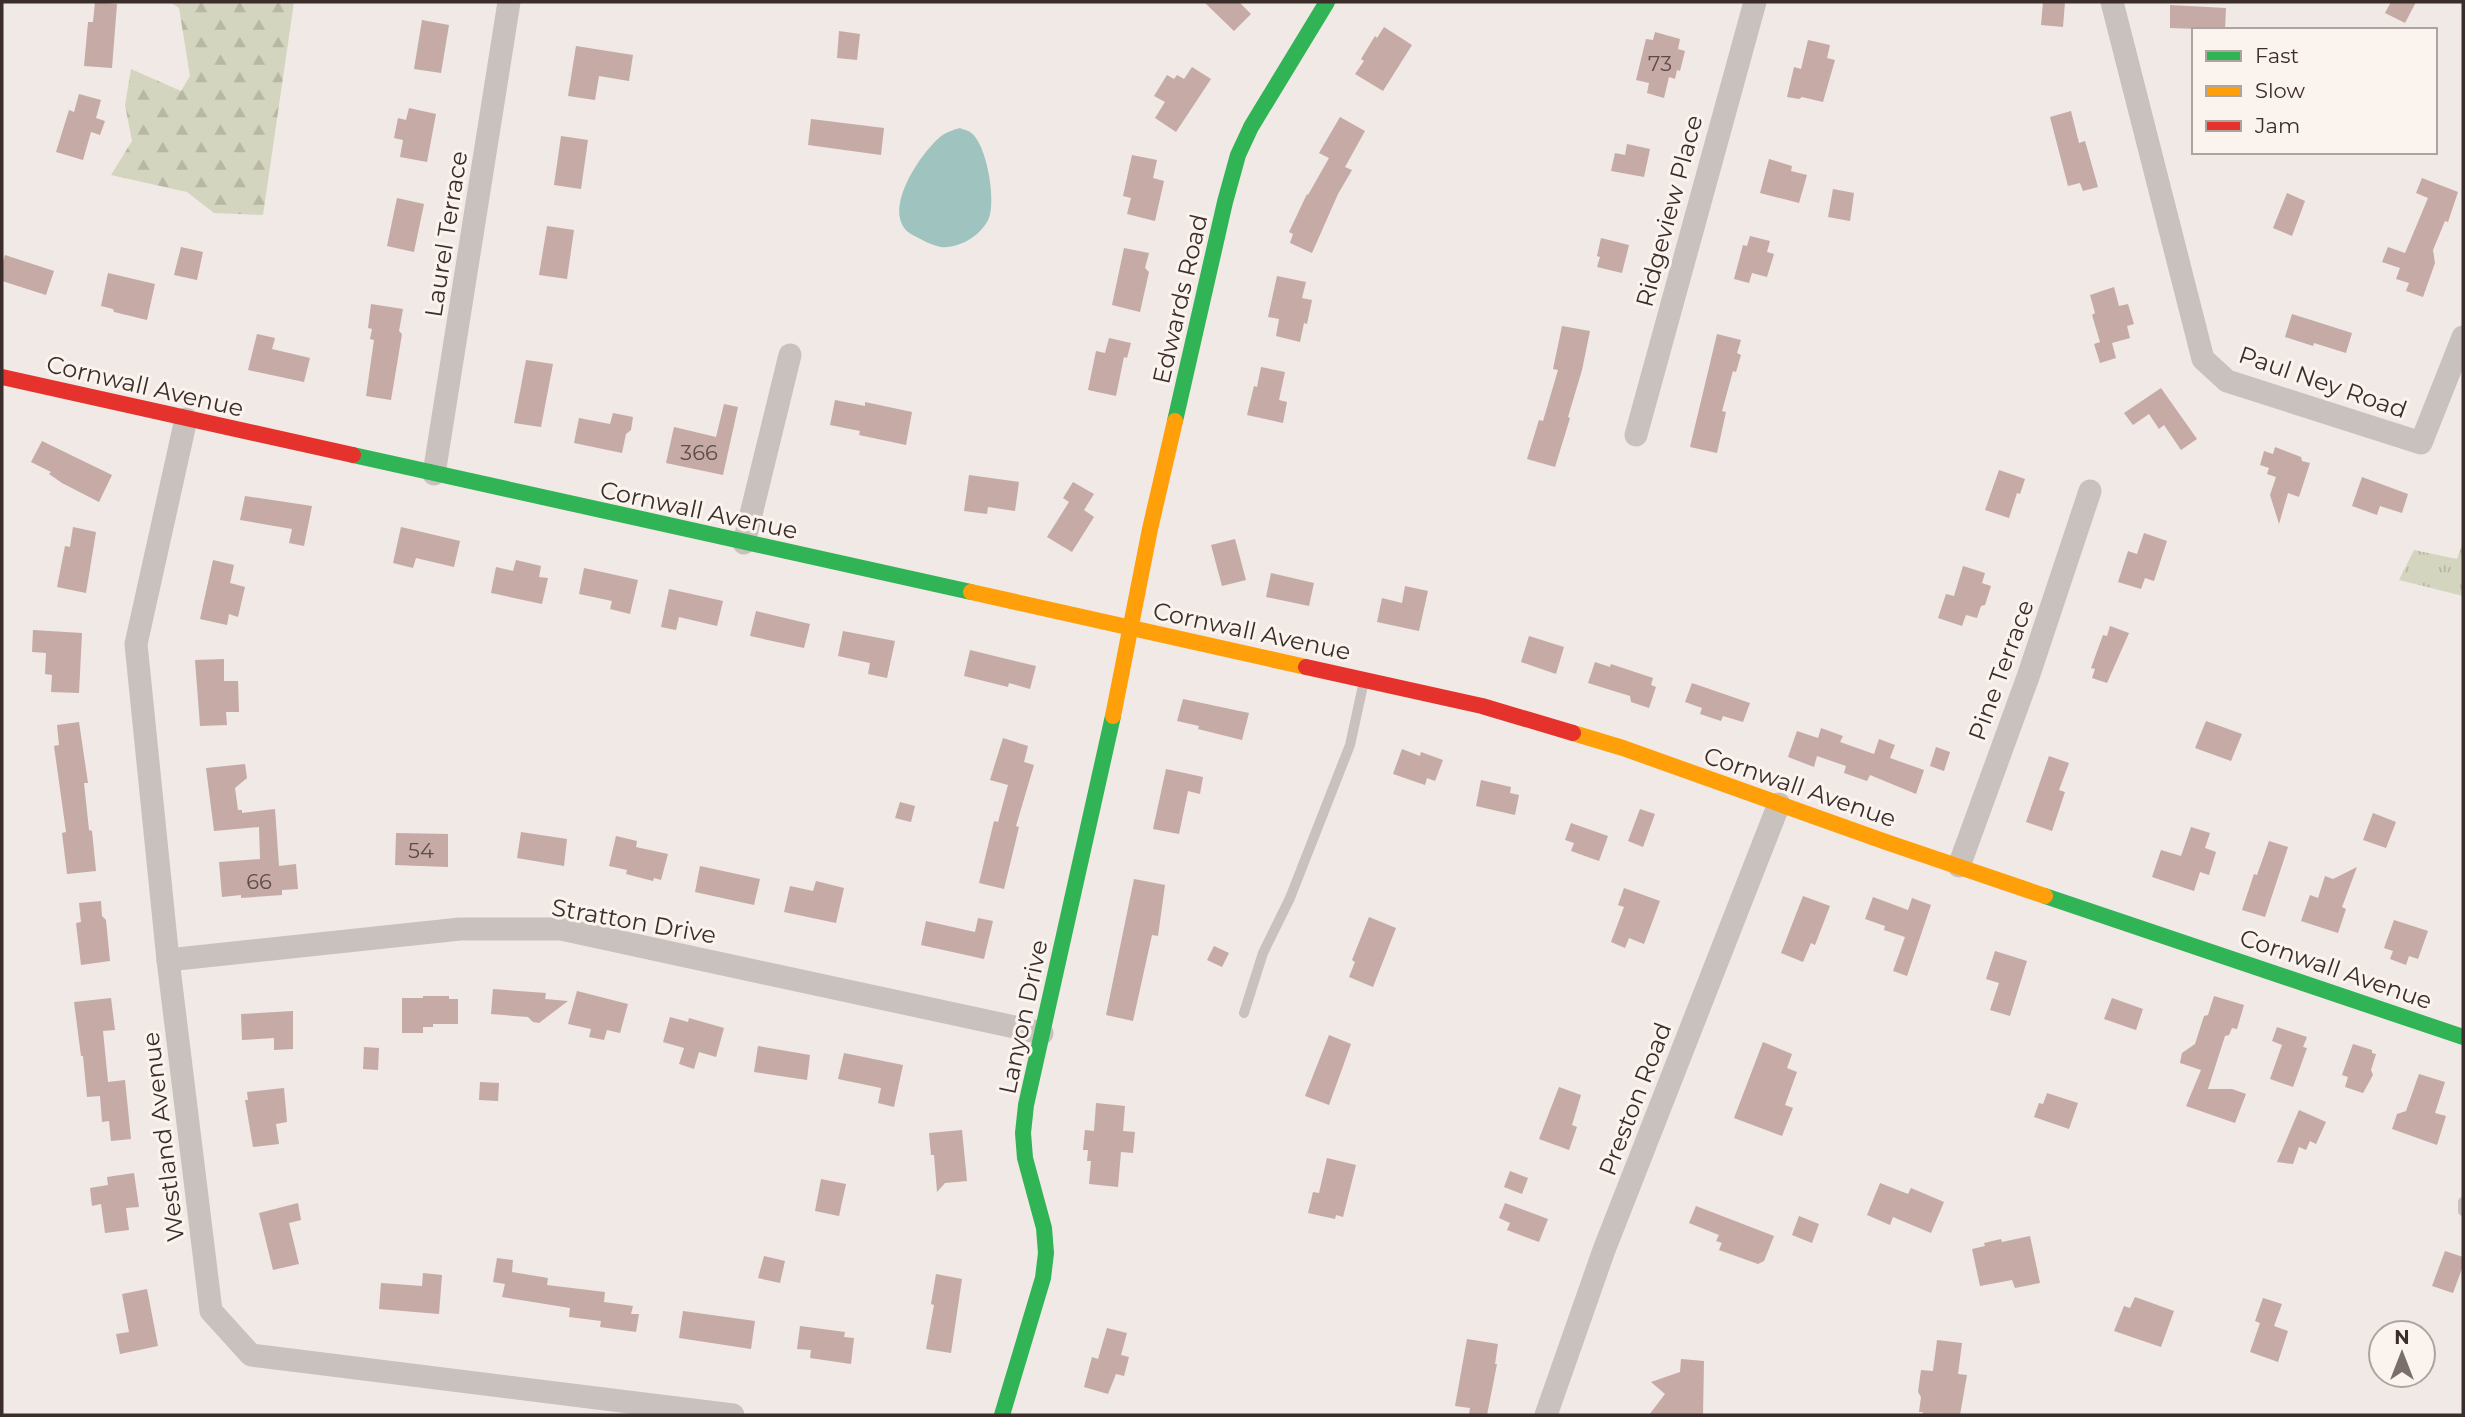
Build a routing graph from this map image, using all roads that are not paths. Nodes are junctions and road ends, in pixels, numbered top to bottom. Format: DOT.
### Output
graph roads {
  1 [pos="509,2"];
  2 [pos="1327,2"];
  3 [pos="1755,2"];
  4 [pos="2112,2"];
  5 [pos="2463,337"];
  6 [pos="790,355"];
  7 [pos="2,377"];
  8 [pos="186,419"];
  9 [pos="1636,435"];
  10 [pos="434,474"];
  11 [pos="2090,491"];
  12 [pos="744,543"];
  13 [pos="1131,627"];
  14 [pos="1364,678"];
  15 [pos="1779,804"];
  16 [pos="1959,866"];
  17 [pos="168,960"];
  18 [pos="1244,1013"];
  19 [pos="1042,1033"];
  20 [pos="2463,1037"];
  21 [pos="2463,1202"];
  22 [pos="2463,1211"];
  23 [pos="733,1415"];
  24 [pos="1002,1415"];
  25 [pos="1546,1415"];
  1 -- 10 [label="street, Laurel Terrace"];
  2 -- 13 [label="street, Edwards Road"];
  3 -- 9 [label="street, Ridgeview Place"];
  4 -- 5 [label="street, Paul Ney Road"];
  6 -- 12 [label="street"];
  7 -- 8 [label="street, Cornwall Avenue"];
  8 -- 10 [label="street, Cornwall Avenue"];
  8 -- 17 [label="street, Westland Avenue"];
  10 -- 12 [label="street, Cornwall Avenue"];
  11 -- 16 [label="street, Pine Terrace"];
  12 -- 13 [label="street, Cornwall Avenue"];
  13 -- 14 [label="street, Cornwall Avenue"];
  13 -- 19 [label="street, Lanyon Drive"];
  14 -- 15 [label="street, Cornwall Avenue"];
  14 -- 18 [label="lane"];
  15 -- 16 [label="street, Cornwall Avenue"];
  15 -- 25 [label="street, Preston Road"];
  16 -- 20 [label="street, Cornwall Avenue"];
  17 -- 19 [label="street, Stratton Drive"];
  17 -- 23 [label="street, Westland Avenue"];
  19 -- 24 [label="street, Lanyon Drive"];
  21 -- 22 [label="lane"];
}
